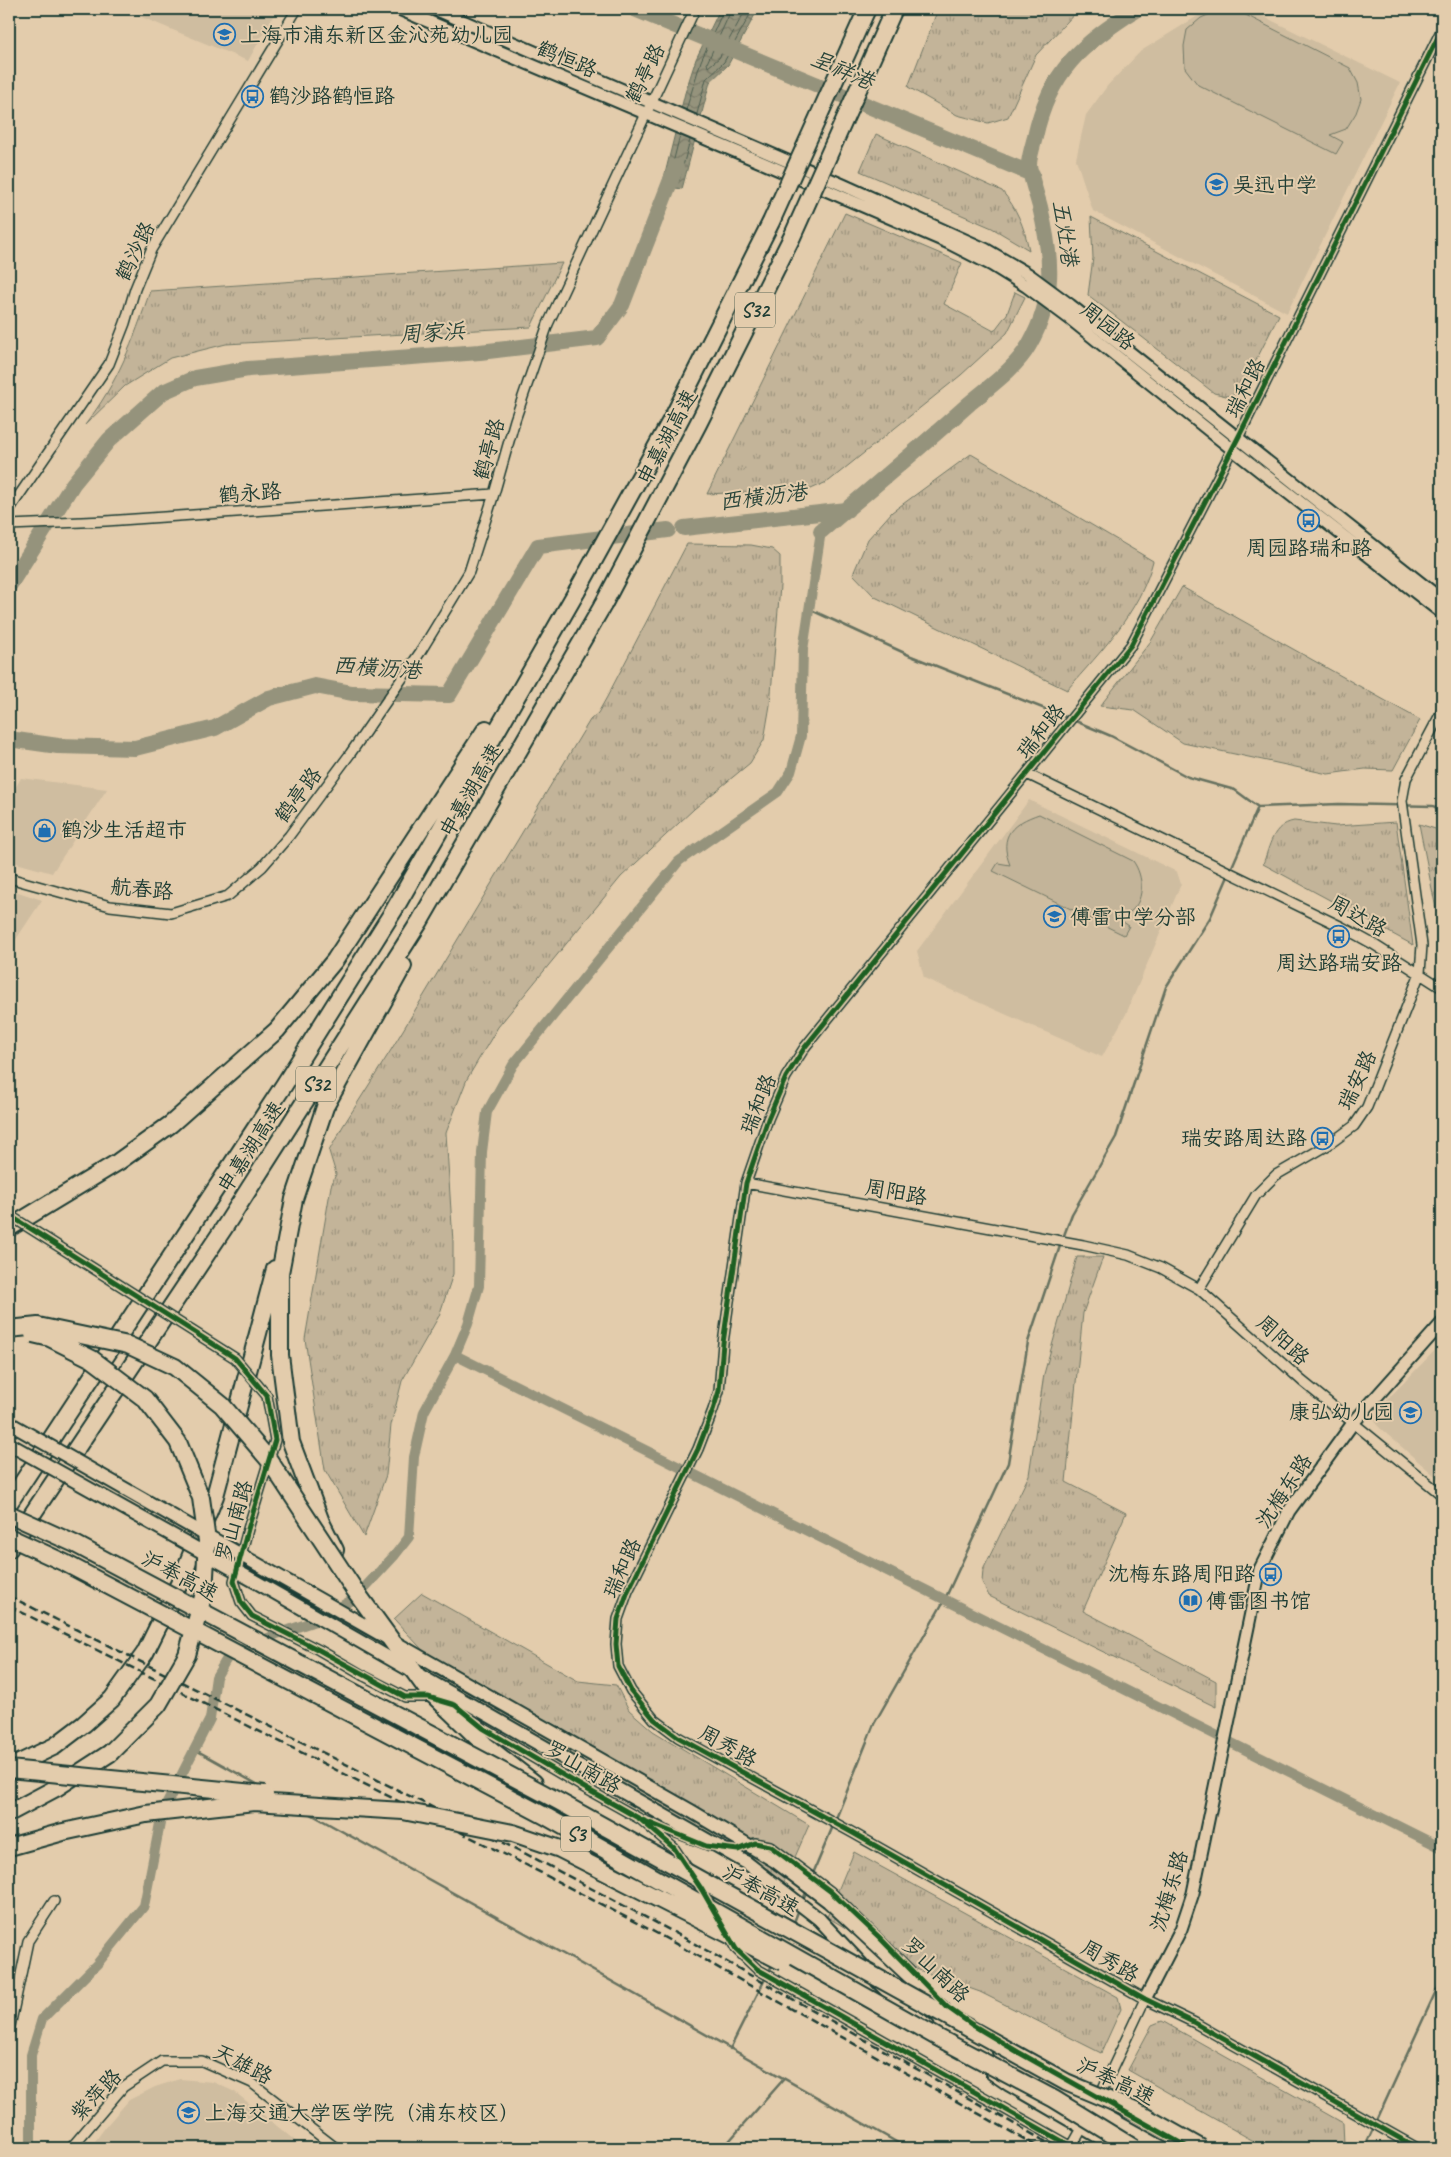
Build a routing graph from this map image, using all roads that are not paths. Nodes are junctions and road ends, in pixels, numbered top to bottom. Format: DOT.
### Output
graph roads {
  1 [pos="297,9"];
  2 [pos="399,9"];
  3 [pos="435,9"];
  4 [pos="695,9"];
  5 [pos="867,9"];
  6 [pos="894,9"];
  7 [pos="1442,29"];
  8 [pos="650,101"];
  9 [pos="646,112"];
  10 [pos="667,115"];
  11 [pos="709,133"];
  12 [pos="1239,436"];
  13 [pos="1232,450"];
  14 [pos="494,494"];
  15 [pos="9,510"];
  16 [pos="12,525"];
  17 [pos="577,591"];
  18 [pos="1442,600"];
  19 [pos="602,605"];
  20 [pos="1442,613"];
  21 [pos="1442,711"];
  22 [pos="1027,774"];
  23 [pos="262,867"];
  24 [pos="9,878"];
  25 [pos="1420,973"];
  26 [pos="1442,988"];
  27 [pos="746,1183"];
  28 [pos="59,1197"];
  29 [pos="294,1199"];
  30 [pos="9,1215"];
  31 [pos="9,1223"];
  32 [pos="9,1228"];
  33 [pos="1199,1288"];
  34 [pos="1442,1323"];
  35 [pos="9,1329"];
  36 [pos="9,1423"];
  37 [pos="1353,1423"];
  38 [pos="9,1444"];
  39 [pos="1442,1494"];
  40 [pos="9,1503"];
  41 [pos="9,1514"];
  42 [pos="9,1537"];
  43 [pos="9,1550"];
  44 [pos="354,1589"];
  45 [pos="631,1691"];
  46 [pos="9,1769"];
  47 [pos="558,1801"];
  48 [pos="404,1811"];
  49 [pos="9,1813"];
  50 [pos="640,1818"];
  51 [pos="9,1847"];
  52 [pos="54,1901"];
  53 [pos="1145,1999"];
  54 [pos="9,2030"];
  55 [pos="937,2037"];
  56 [pos="177,2061"];
  57 [pos="1096,2103"];
  58 [pos="1082,2128"];
  59 [pos="71,2148"];
  60 [pos="336,2148"];
  61 [pos="1072,2148"];
  62 [pos="1118,2148"];
  63 [pos="1134,2148"];
  64 [pos="1163,2148"];
  65 [pos="1189,2148"];
  66 [pos="1201,2148"];
  67 [pos="1417,2148"];
  1 -- 15 [label="street, 鹤沙路"];
  2 -- 9 [label="street, 鹤恒路"];
  3 -- 8 [label="street, 鹤恒路"];
  4 -- 8 [label="street, 鹤亭路"];
  5 -- 17 [label="highway, 申嘉湖高速 / S32, bridge"];
  6 -- 19 [label="highway, 申嘉湖高速 / S32, bridge"];
  7 -- 12 [label="street, 瑞和路"];
  8 -- 9 [label="street, 鹤亭路"];
  8 -- 10 [label="street, 鹤恒路"];
  9 -- 10 [label="street, 鹤恒路"];
  9 -- 14 [label="street, 鹤亭路"];
  10 -- 11 [label="street"];
  11 -- 12 [label="street, 周园路"];
  11 -- 13 [label="street, 周园路"];
  12 -- 13 [label="street, 瑞和路"];
  12 -- 18 [label="street, 周园路"];
  13 -- 20 [label="street, 周园路"];
  13 -- 22 [label="street, 瑞和路"];
  14 -- 16 [label="street, 鹤永路"];
  14 -- 23 [label="street, 鹤亭路"];
  17 -- 28 [label="highway"];
  17 -- 40 [label="highway, 申嘉湖高速 / S32"];
  19 -- 29 [label="highway"];
  19 -- 43 [label="highway, 申嘉湖高速 / S32"];
  21 -- 25 [label="street, 瑞安路"];
  22 -- 25 [label="street, 周达路"];
  22 -- 27 [label="street, 瑞和路"];
  23 -- 24 [label="street, 航春路"];
  25 -- 26 [label="street, 周达路"];
  25 -- 33 [label="street, 瑞安路"];
  27 -- 33 [label="street, 周阳路"];
  27 -- 45 [label="street, 瑞和路"];
  28 -- 31 [label="highway"];
  28 -- 32 [label="highway"];
  29 -- 44 [label="highway, bridge"];
  29 -- 46 [label="highway"];
  30 -- 50 [label="street, 罗山南路, bridge"];
  33 -- 37 [label="street, 周阳路"];
  34 -- 37 [label="street, 沈梅东路"];
  35 -- 44 [label="highway, bridge"];
  35 -- 49 [label="highway, bridge"];
  36 -- 57 [label="main road, 罗山南路, bridge"];
  37 -- 39 [label="street, 周阳路"];
  37 -- 53 [label="street, 沈梅东路"];
  38 -- 58 [label="main road, 罗山南路, bridge"];
  41 -- 47 [label="highway, 沪奉高速 / S3, bridge"];
  42 -- 55 [label="highway, 沪奉高速 / S3, bridge"];
  44 -- 47 [label="highway, bridge"];
  45 -- 53 [label="street, 周秀路"];
  46 -- 48 [label="highway, bridge"];
  47 -- 66 [label="highway, 沪奉高速 / S3, bridge"];
  48 -- 51 [label="highway, bridge"];
  48 -- 55 [label="highway, bridge"];
  50 -- 57 [label="street, 罗山南路"];
  50 -- 61 [label="street, 罗山南路"];
  52 -- 54 [label="street"];
  53 -- 57 [label="street"];
  53 -- 67 [label="street, 周秀路"];
  55 -- 63 [label="highway, 沪奉高速 / S3, bridge"];
  56 -- 59 [label="street, 紫萍路"];
  56 -- 60 [label="street, 天雄路"];
  57 -- 58 [label="street"];
  57 -- 64 [label="main road, 罗山南路"];
  57 -- 65 [label="street, 罗山南路"];
  58 -- 61 [label="street"];
  58 -- 62 [label="main road, 罗山南路"];
}
